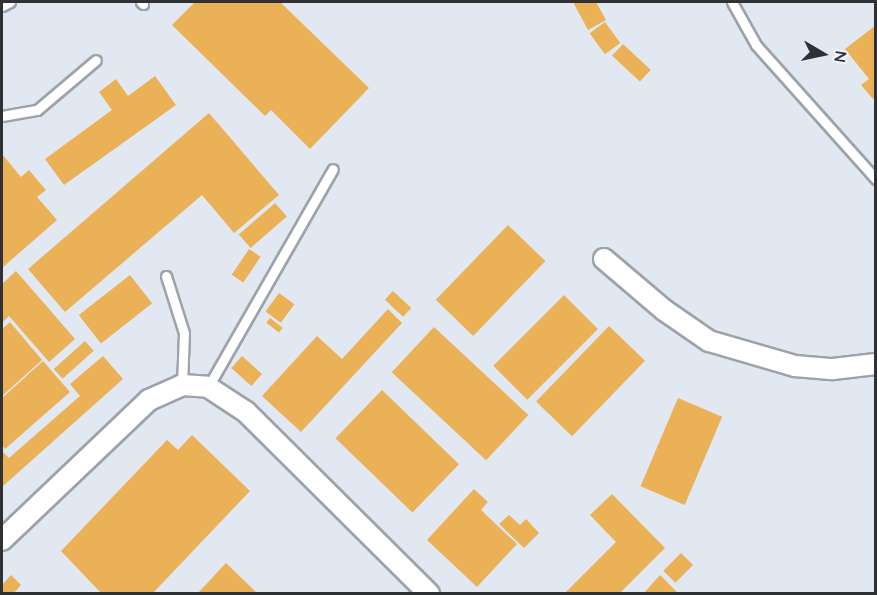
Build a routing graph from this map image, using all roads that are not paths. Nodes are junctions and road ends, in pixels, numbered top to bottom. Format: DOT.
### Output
graph roads {
  1 [pos="10,2"];
  2 [pos="732,2"];
  3 [pos="2,6"];
  4 [pos="96,60"];
  5 [pos="2,116"];
  6 [pos="333,169"];
  7 [pos="876,178"];
  8 [pos="604,258"];
  9 [pos="166,276"];
  10 [pos="876,364"];
  11 [pos="182,385"];
  12 [pos="208,387"];
  13 [pos="2,540"];
  14 [pos="429,594"];
  1 -- 3 [label="lane"];
  2 -- 7 [label="lane"];
  4 -- 5 [label="lane"];
  6 -- 12 [label="lane"];
  8 -- 10 [label="street"];
  9 -- 11 [label="lane"];
  11 -- 12 [label="street"];
  11 -- 13 [label="street"];
  12 -- 14 [label="street"];
}
